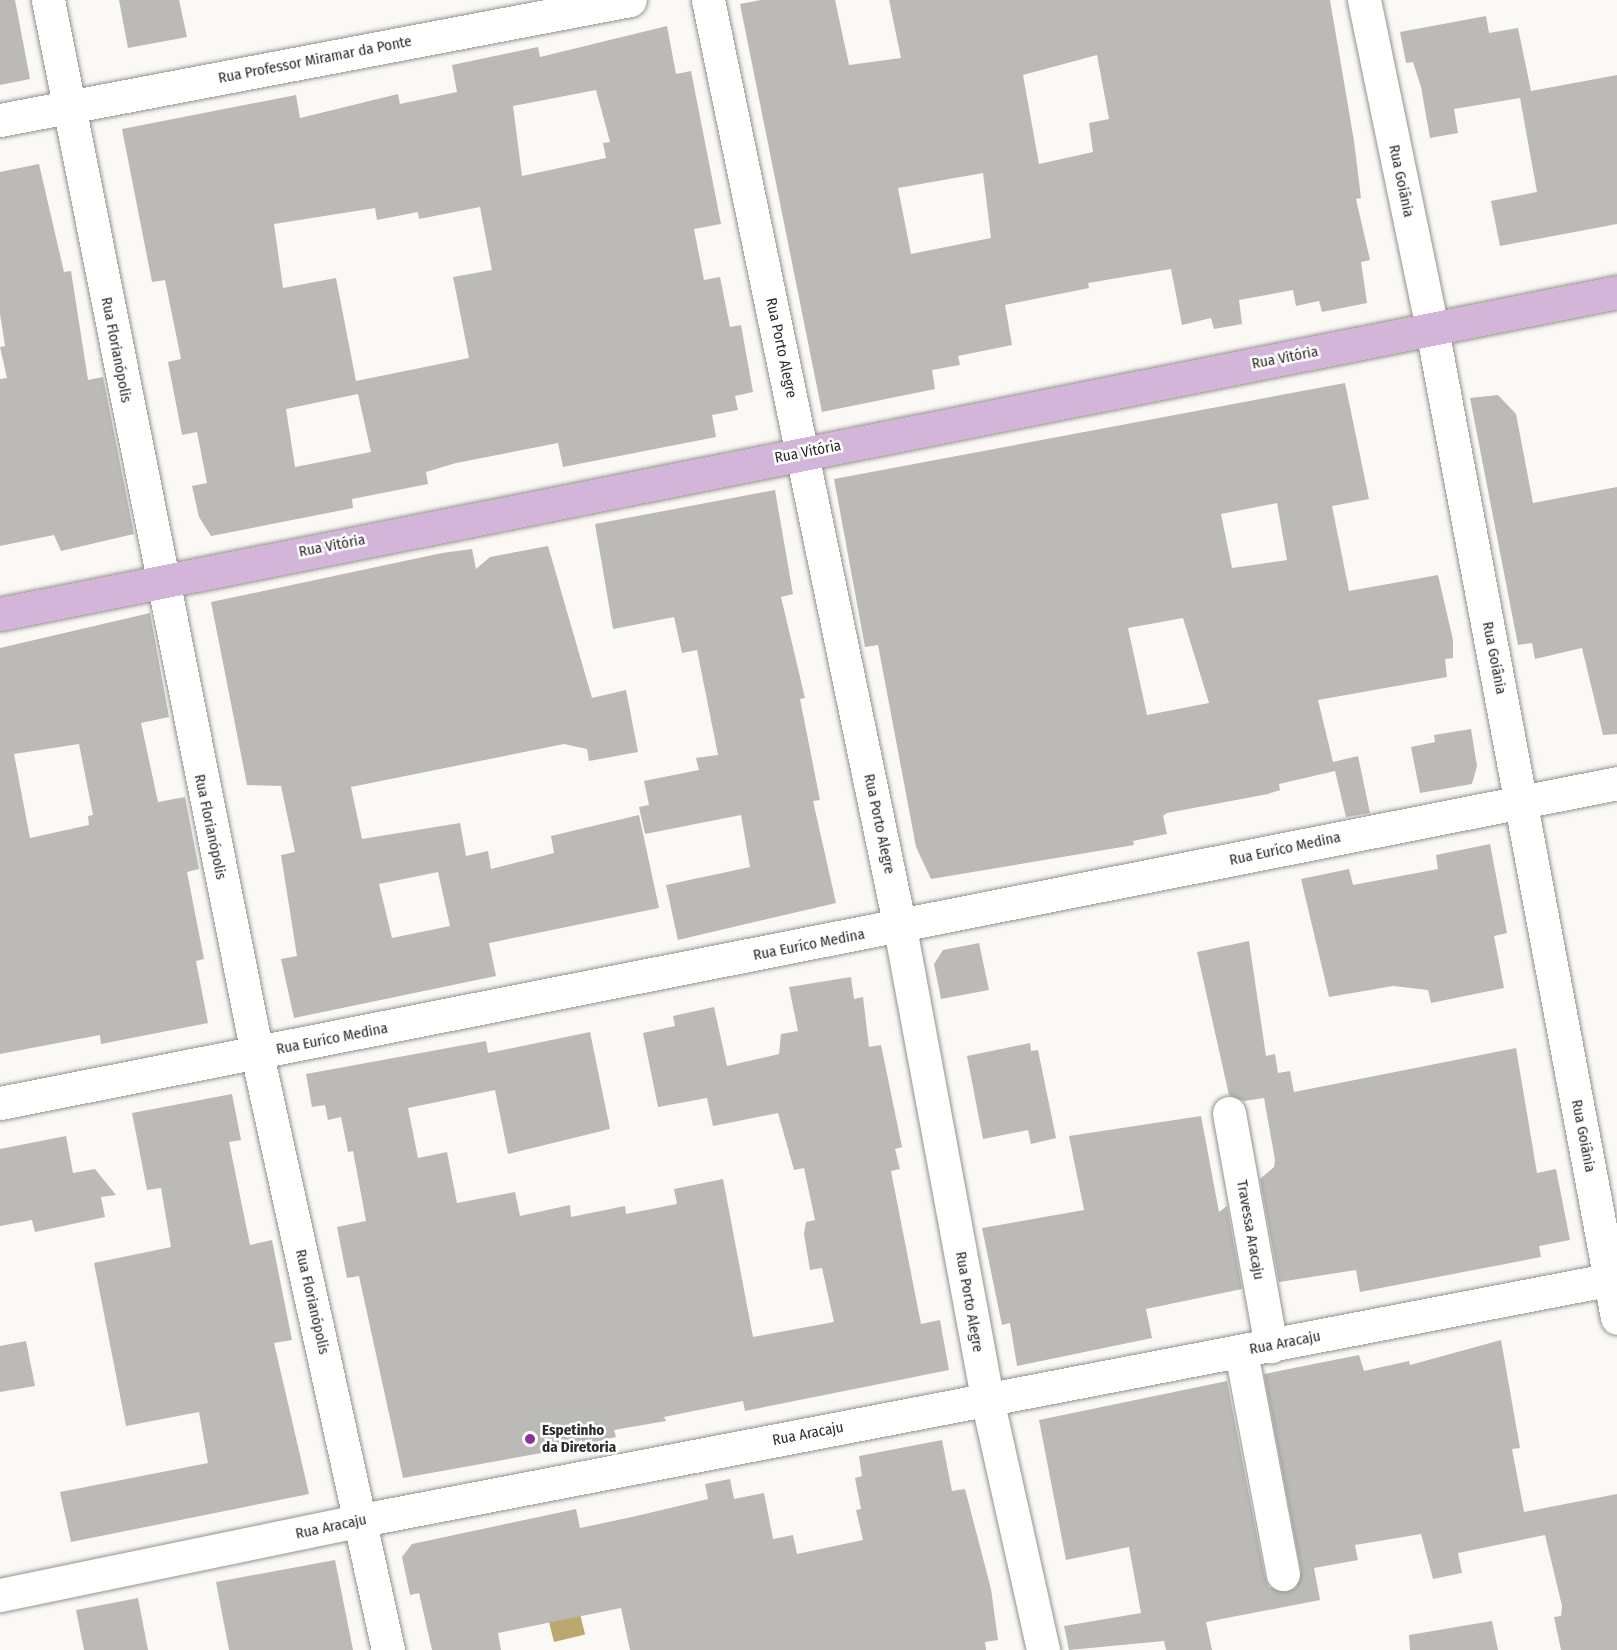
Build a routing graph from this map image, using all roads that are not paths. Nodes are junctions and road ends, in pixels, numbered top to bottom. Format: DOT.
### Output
graph roads {
  1 [pos="48,0"];
  2 [pos="630,0"];
  3 [pos="708,0"];
  4 [pos="1364,0"];
  5 [pos="71,106"];
  6 [pos="0,120"];
  7 [pos="1617,292"];
  8 [pos="1432,328"];
  9 [pos="803,453"];
  10 [pos="160,580"];
  11 [pos="0,614"];
  12 [pos="1617,783"];
  13 [pos="1520,801"];
  14 [pos="900,928"];
  15 [pos="257,1054"];
  16 [pos="0,1103"];
  17 [pos="1229,1113"];
  18 [pos="1613,1279"];
  19 [pos="1617,1318"];
  20 [pos="1256,1349"];
  21 [pos="987,1399"];
  22 [pos="362,1520"];
  23 [pos="1283,1574"];
  24 [pos="0,1595"];
  25 [pos="388,1650"];
  26 [pos="1042,1650"];
  1 -- 5 [label="street, Rua Florianópolis"];
  2 -- 5 [label="street, Rua Professor Miramar da Ponte"];
  3 -- 9 [label="street, Rua Porto Alegre"];
  4 -- 8 [label="street, Rua Goiânia"];
  5 -- 6 [label="street, Rua Professor Miramar da Ponte"];
  5 -- 10 [label="street, Rua Florianópolis"];
  7 -- 8 [label="main road, Rua Vitória"];
  8 -- 9 [label="main road, Rua Vitória"];
  8 -- 13 [label="street, Rua Goiânia"];
  9 -- 10 [label="main road, Rua Vitória"];
  9 -- 14 [label="street, Rua Porto Alegre"];
  10 -- 11 [label="main road, Rua Vitória"];
  10 -- 15 [label="street, Rua Florianópolis"];
  12 -- 13 [label="street, Rua Euríco Medina"];
  13 -- 14 [label="street, Rua Euríco Medina"];
  13 -- 18 [label="street, Rua Goiânia"];
  14 -- 15 [label="street, Rua Euríco Medina"];
  14 -- 21 [label="street, Rua Porto Alegre"];
  15 -- 16 [label="street, Rua Euríco Medina"];
  15 -- 22 [label="street, Rua Florianópolis"];
  17 -- 20 [label="street, Travessa Aracaju"];
  18 -- 19 [label="street, Rua Goiânia"];
  18 -- 20 [label="street, Rua Aracaju"];
  20 -- 21 [label="street, Rua Aracaju"];
  20 -- 23 [label="street, Travessa Aracaju"];
  21 -- 22 [label="street, Rua Aracaju"];
  21 -- 26 [label="street, Rua Porto Alegre"];
  22 -- 24 [label="street, Rua Aracaju"];
  22 -- 25 [label="street, Rua Florianópolis"];
}
